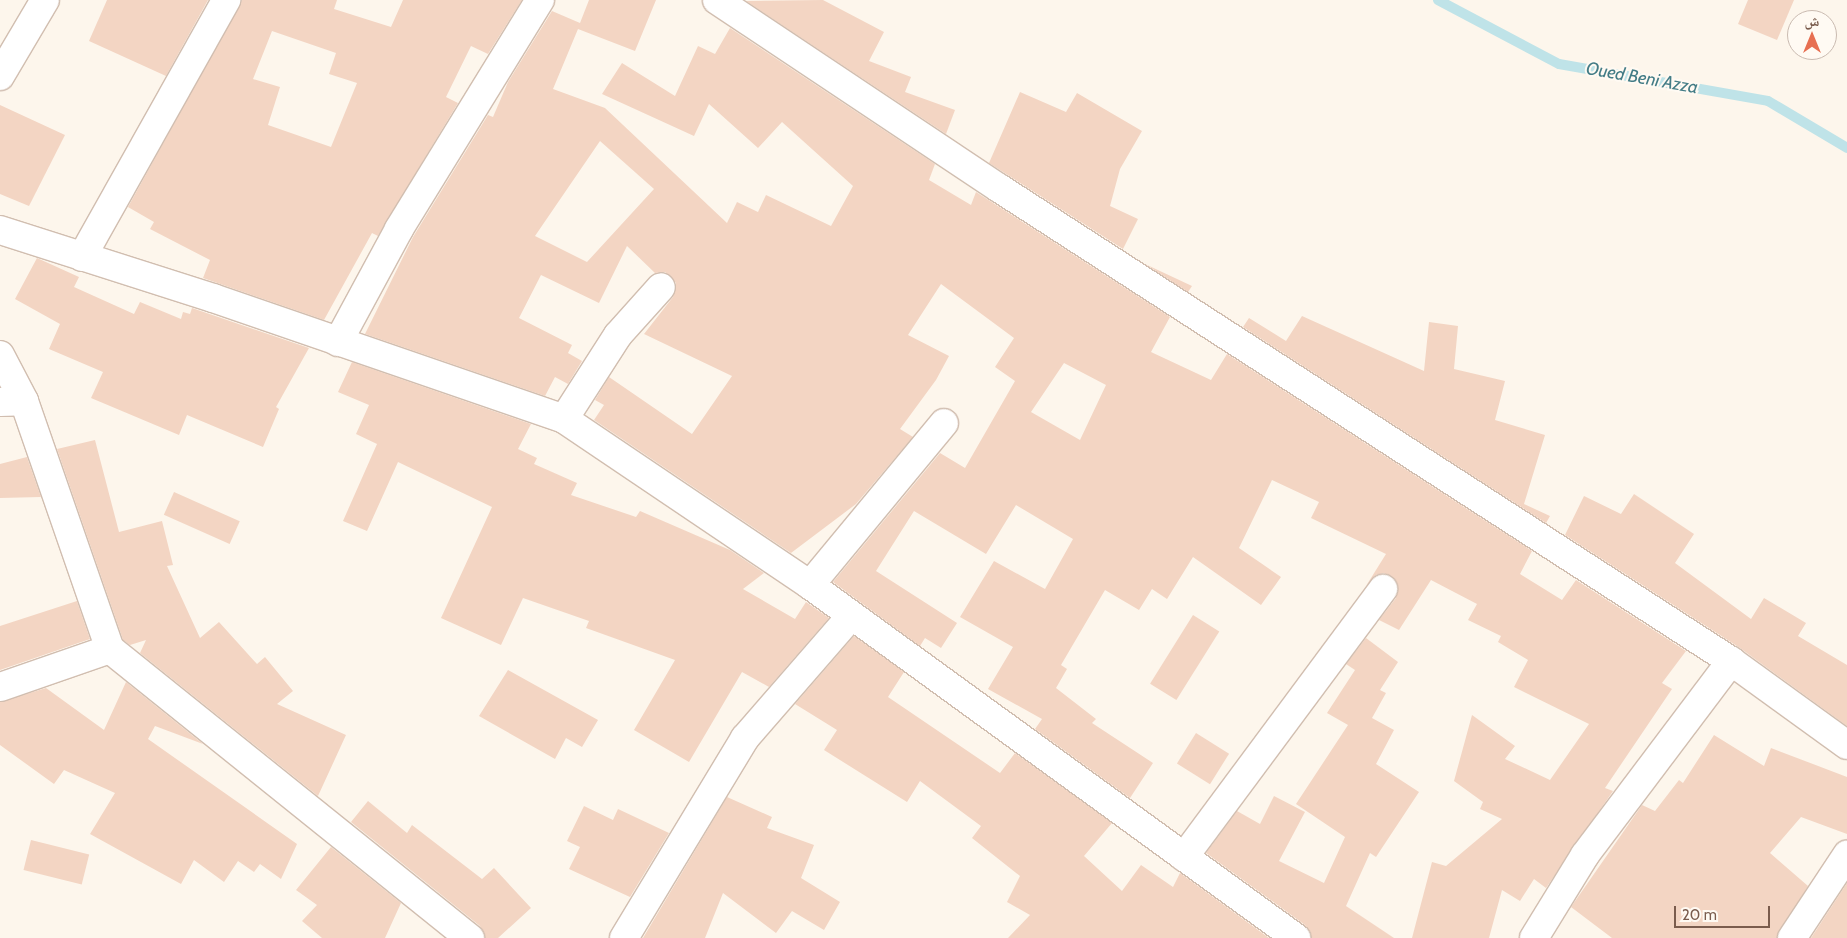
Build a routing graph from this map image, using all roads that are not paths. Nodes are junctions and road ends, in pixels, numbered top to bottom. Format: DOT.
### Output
graph roads {
  1 [pos="45,0"];
  2 [pos="226,0"];
  3 [pos="540,0"];
  4 [pos="716,0"];
  5 [pos="0,76"];
  6 [pos="0,230"];
  7 [pos="82,257"];
  8 [pos="661,287"];
  9 [pos="338,342"];
  10 [pos="0,355"];
  11 [pos="12,402"];
  12 [pos="564,419"];
  13 [pos="944,424"];
  14 [pos="810,585"];
  15 [pos="1383,589"];
  16 [pos="851,616"];
  17 [pos="110,648"];
  18 [pos="1731,661"];
  19 [pos="0,687"];
  20 [pos="1847,746"];
  21 [pos="1847,855"];
  22 [pos="1184,857"];
  23 [pos="470,938"];
  24 [pos="624,938"];
  25 [pos="1296,938"];
  26 [pos="1534,938"];
  27 [pos="1792,938"];
  1 -- 5 [label="street"];
  2 -- 7 [label="street"];
  3 -- 9 [label="street"];
  4 -- 18 [label="street"];
  6 -- 7 [label="street"];
  7 -- 9 [label="street"];
  8 -- 12 [label="street"];
  9 -- 12 [label="street"];
  10 -- 11 [label="street"];
  11 -- 17 [label="street"];
  12 -- 14 [label="street"];
  13 -- 14 [label="street"];
  14 -- 16 [label="street"];
  15 -- 22 [label="street"];
  16 -- 22 [label="street"];
  16 -- 24 [label="street"];
  17 -- 19 [label="street"];
  17 -- 23 [label="street"];
  18 -- 20 [label="street"];
  18 -- 26 [label="street"];
  21 -- 27 [label="street"];
  22 -- 25 [label="street"];
}
